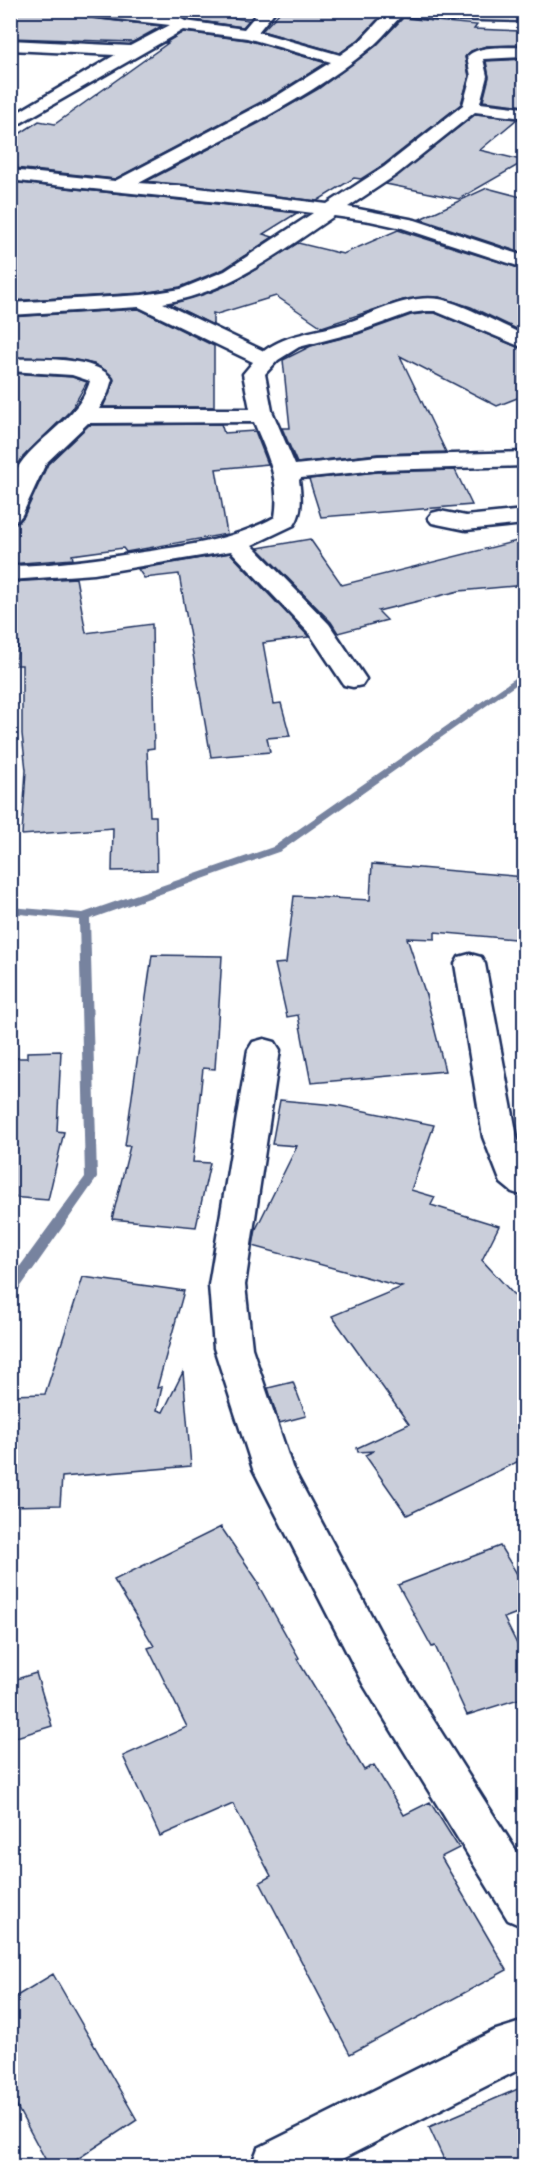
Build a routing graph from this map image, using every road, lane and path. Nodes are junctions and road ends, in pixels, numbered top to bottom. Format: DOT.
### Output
graph roads {
  1 [pos="67,10"];
  2 [pos="81,10"];
  3 [pos="269,10"];
  4 [pos="398,10"];
  5 [pos="525,16"];
  6 [pos="181,25"];
  7 [pos="248,34"];
  8 [pos="10,45"];
  9 [pos="76,48"];
  10 [pos="133,51"];
  11 [pos="525,52"];
  12 [pos="343,61"];
  13 [pos="471,107"];
  14 [pos="525,113"];
  15 [pos="10,124"];
  16 [pos="10,175"];
  17 [pos="118,187"];
  18 [pos="333,208"];
  19 [pos="525,262"];
  20 [pos="142,301"];
  21 [pos="10,309"];
  22 [pos="525,342"];
  23 [pos="264,360"];
  24 [pos="10,365"];
  25 [pos="262,414"];
  26 [pos="85,416"];
  27 [pos="525,459"];
  28 [pos="289,477"];
  29 [pos="10,515"];
  30 [pos="525,517"];
  31 [pos="440,518"];
  32 [pos="236,542"];
  33 [pos="10,573"];
  34 [pos="353,679"];
  35 [pos="470,964"];
  36 [pos="264,1050"];
  37 [pos="525,1183"];
  38 [pos="525,1904"];
  39 [pos="525,2045"];
  40 [pos="276,2166"];
  1 -- 9 [label="street"];
  2 -- 6 [label="street"];
  3 -- 7 [label="street"];
  4 -- 5 [label="street"];
  4 -- 12 [label="street"];
  6 -- 7 [label="street"];
  6 -- 10 [label="street"];
  7 -- 12 [label="street"];
  8 -- 9 [label="street"];
  9 -- 10 [label="street"];
  10 -- 15 [label="street"];
  11 -- 13 [label="street"];
  12 -- 17 [label="street"];
  13 -- 14 [label="street"];
  13 -- 18 [label="street"];
  16 -- 17 [label="street"];
  17 -- 18 [label="street"];
  18 -- 19 [label="street"];
  18 -- 20 [label="street"];
  20 -- 21 [label="street"];
  20 -- 23 [label="street"];
  22 -- 23 [label="street"];
  23 -- 25 [label="street"];
  24 -- 26 [label="street"];
  25 -- 26 [label="street"];
  25 -- 28 [label="street"];
  26 -- 29 [label="street"];
  27 -- 28 [label="street"];
  28 -- 32 [label="street"];
  30 -- 31 [label="street"];
  32 -- 33 [label="street"];
  32 -- 34 [label="street"];
  35 -- 37 [label="street"];
  36 -- 38 [label="street"];
  39 -- 40 [label="street"];
}
